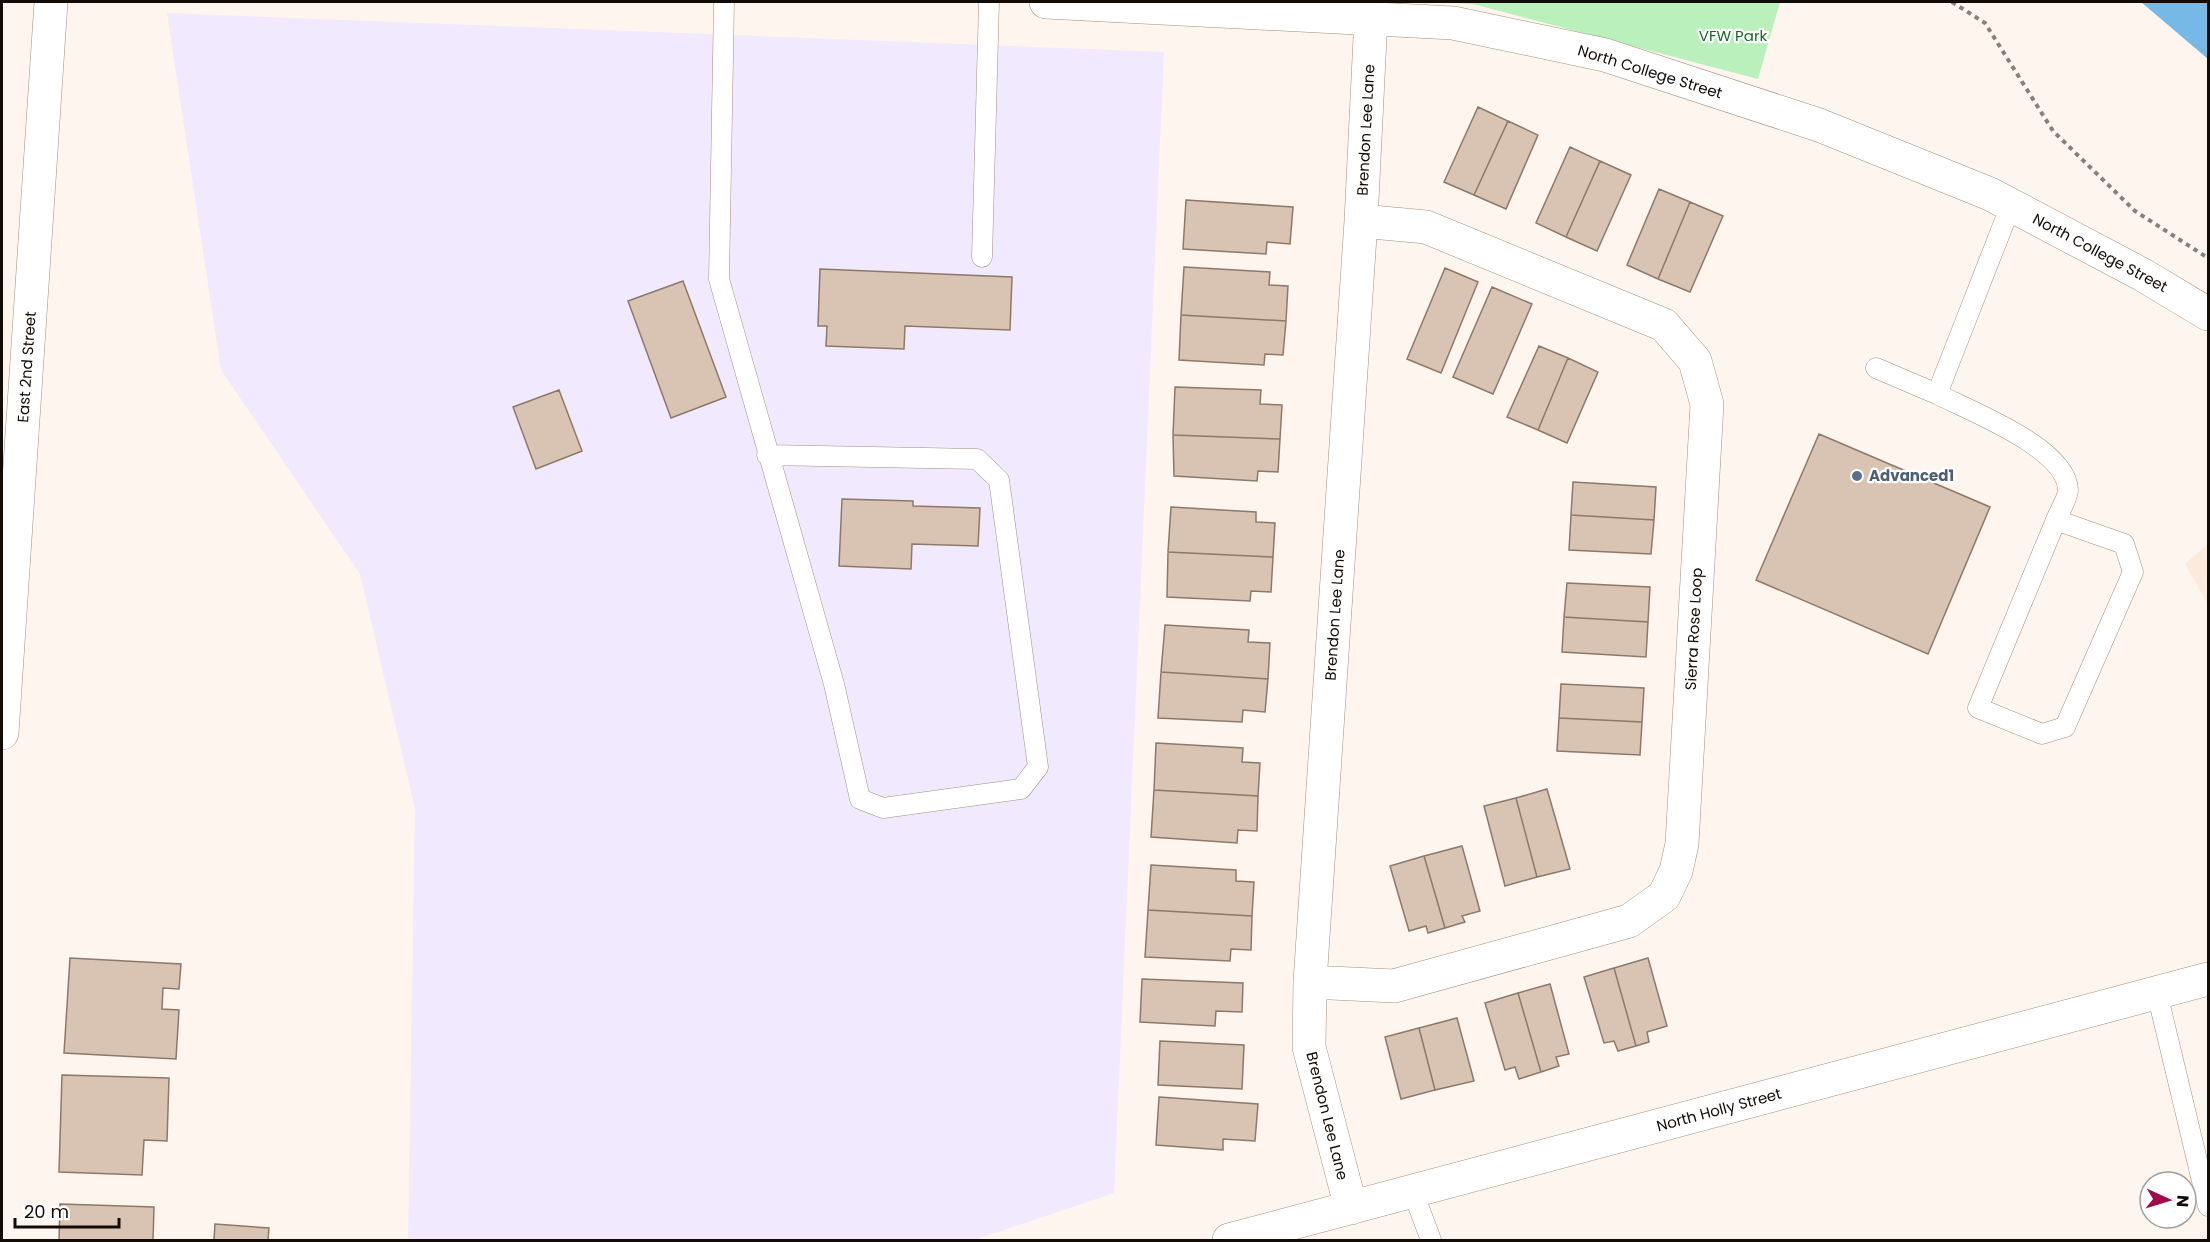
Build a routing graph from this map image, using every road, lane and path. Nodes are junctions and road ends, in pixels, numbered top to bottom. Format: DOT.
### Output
graph roads {
  1 [pos="51,2"];
  2 [pos="724,2"];
  3 [pos="989,2"];
  4 [pos="1046,2"];
  5 [pos="1952,2"];
  6 [pos="1371,17"];
  7 [pos="2012,206"];
  8 [pos="1361,221"];
  9 [pos="982,257"];
  10 [pos="2208,258"];
  11 [pos="2208,314"];
  12 [pos="1876,368"];
  13 [pos="1937,394"];
  14 [pos="13,410"];
  15 [pos="767,455"];
  16 [pos="2056,520"];
  17 [pos="2,733"];
  18 [pos="2208,979"];
  19 [pos="1310,982"];
  20 [pos="2157,993"];
  21 [pos="1413,1192"];
  22 [pos="2208,1206"];
  23 [pos="1351,1208"];
  24 [pos="1229,1240"];
  25 [pos="1431,1240"];
  1 -- 14 [label="street, East 2nd Street"];
  2 -- 15 [label="lane"];
  3 -- 9 [label="lane"];
  4 -- 6 [label="street, North College Street"];
  5 -- 10 [label="path"];
  6 -- 7 [label="street, North College Street"];
  6 -- 8 [label="street, Brendon Lee Lane"];
  7 -- 11 [label="street, North College Street"];
  7 -- 13 [label="lane"];
  8 -- 19 [label="street, Brendon Lee Lane"];
  8 -- 19 [label="street, Sierra Rose Loop"];
  12 -- 13 [label="lane"];
  13 -- 16 [label="lane"];
  14 -- 17 [label="street, East 2nd Street"];
  15 -- 15 [label="lane"];
  16 -- 16 [label="lane"];
  18 -- 20 [label="street, North Holly Street"];
  19 -- 23 [label="street, Brendon Lee Lane"];
  20 -- 21 [label="street, North Holly Street"];
  20 -- 22 [label="lane"];
  21 -- 23 [label="street, North Holly Street"];
  21 -- 25 [label="lane"];
  23 -- 24 [label="street, North Holly Street"];
}
